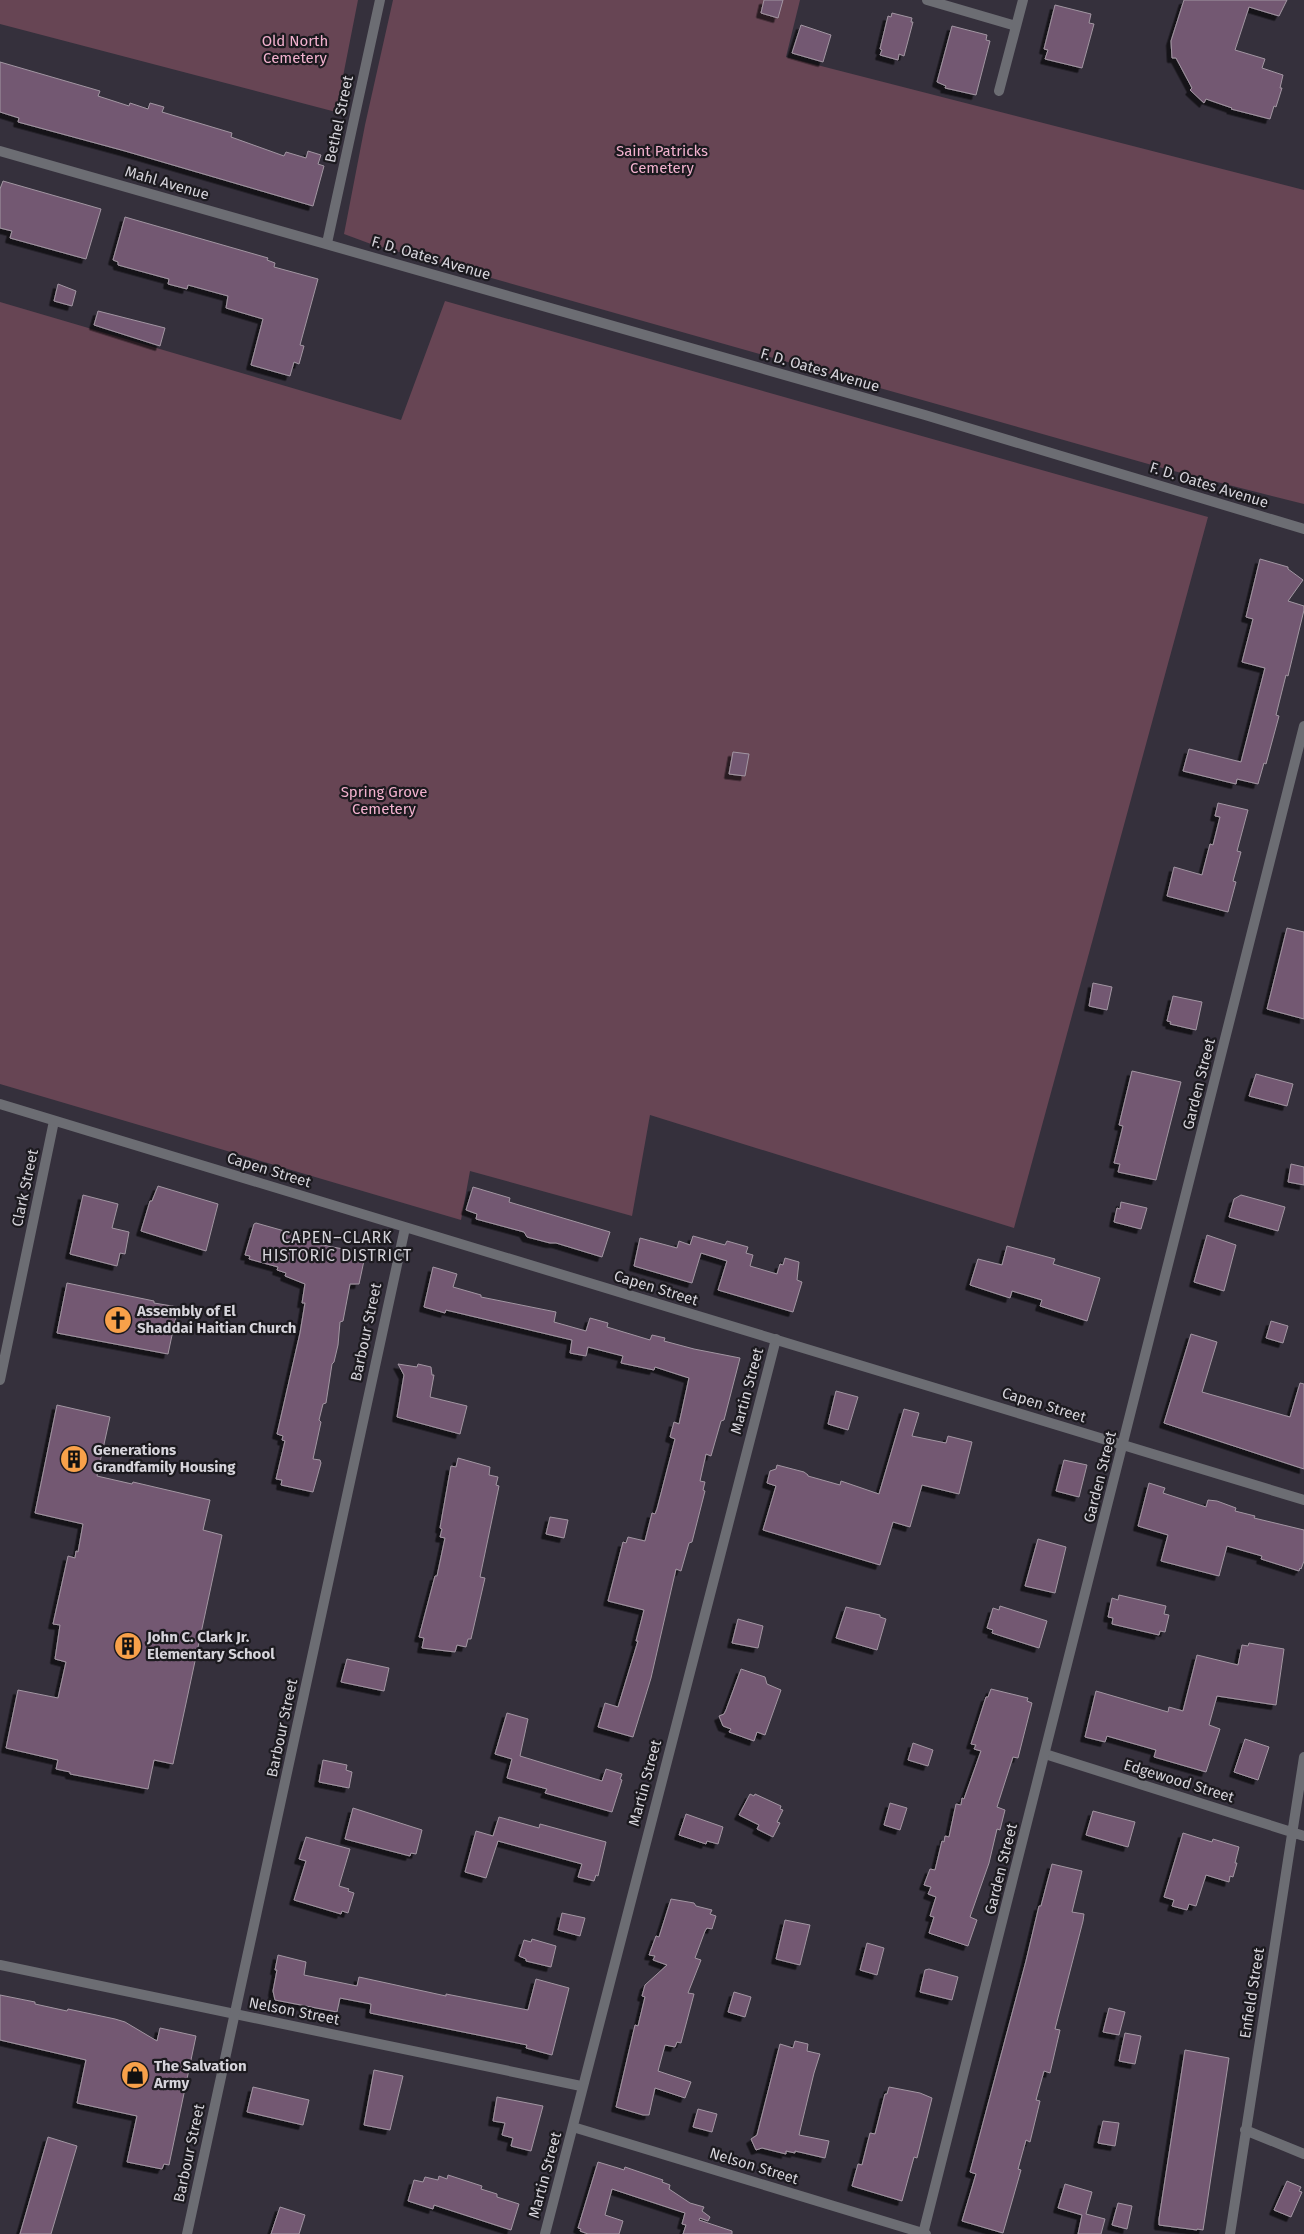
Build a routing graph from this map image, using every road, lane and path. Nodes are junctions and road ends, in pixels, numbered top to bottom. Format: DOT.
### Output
graph roads {
  1 [pos="380,0"];
  2 [pos="926,0"];
  3 [pos="1023,0"];
  4 [pos="1016,26"];
  5 [pos="999,91"];
  6 [pos="0,151"];
  7 [pos="327,244"];
  8 [pos="1304,529"];
  9 [pos="1304,726"];
  10 [pos="0,1104"];
  11 [pos="54,1121"];
  12 [pos="405,1228"];
  13 [pos="776,1339"];
  14 [pos="0,1380"];
  15 [pos="1124,1445"];
  16 [pos="1304,1500"];
  17 [pos="1046,1754"];
  18 [pos="1304,1757"];
  19 [pos="1292,1831"];
  20 [pos="1304,1836"];
  21 [pos="0,1965"];
  22 [pos="235,2014"];
  23 [pos="581,2086"];
  24 [pos="573,2128"];
  25 [pos="1245,2130"];
  26 [pos="1304,2154"];
  27 [pos="187,2234"];
  28 [pos="545,2234"];
  29 [pos="924,2234"];
  30 [pos="1230,2234"];
  1 -- 7 [label="street, Bethel Street"];
  2 -- 4 [label="street"];
  3 -- 4 [label="street"];
  4 -- 5 [label="street"];
  6 -- 7 [label="street, Mahl Avenue"];
  7 -- 8 [label="street, F. D. Oates Avenue"];
  9 -- 15 [label="street, Garden Street"];
  10 -- 11 [label="street, Capen Street"];
  11 -- 12 [label="street, Capen Street"];
  11 -- 14 [label="street, Clark Street"];
  12 -- 13 [label="street, Capen Street"];
  12 -- 22 [label="street, Barbour Street"];
  13 -- 15 [label="street, Capen Street"];
  13 -- 23 [label="street, Martin Street"];
  15 -- 16 [label="street, Capen Street"];
  15 -- 17 [label="street, Garden Street"];
  17 -- 19 [label="street, Edgewood Street"];
  17 -- 29 [label="street, Garden Street"];
  18 -- 19 [label="street, Enfield Street"];
  19 -- 20 [label="street, Edgewood Street"];
  19 -- 25 [label="street, Enfield Street"];
  21 -- 22 [label="street, Nelson Street"];
  22 -- 23 [label="street, Nelson Street"];
  22 -- 27 [label="street, Barbour Street"];
  23 -- 24 [label="street, Martin Street"];
  24 -- 28 [label="street, Martin Street"];
  24 -- 29 [label="street, Nelson Street"];
  25 -- 26 [label="street"];
  25 -- 30 [label="street, Enfield Street"];
}
